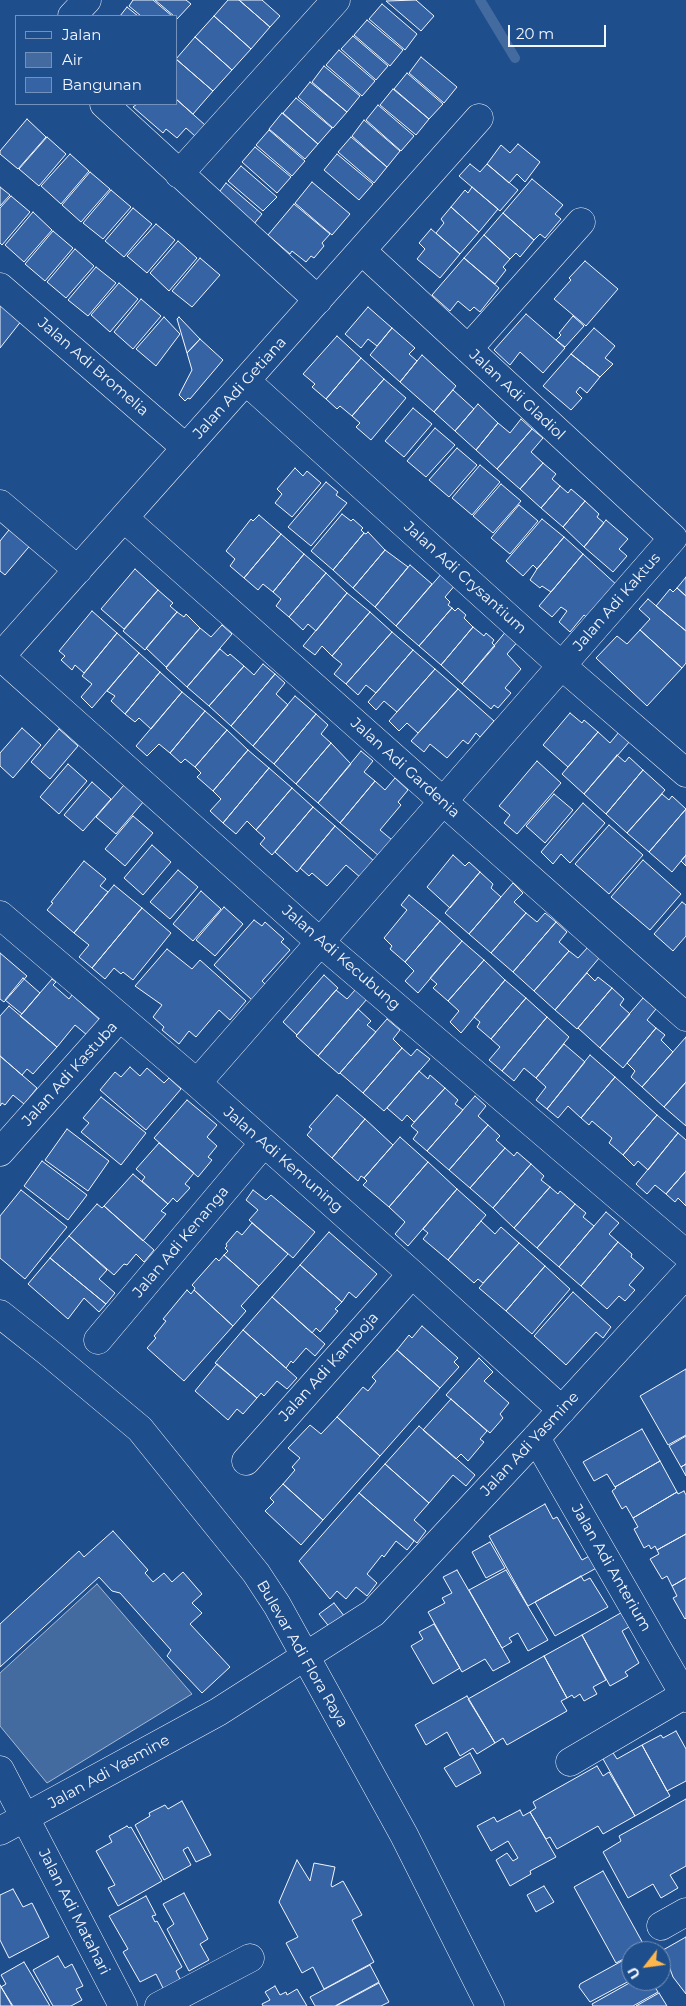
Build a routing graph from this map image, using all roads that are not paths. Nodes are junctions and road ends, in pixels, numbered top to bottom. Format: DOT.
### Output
graph roads {
  1 [pos="76,0"];
  2 [pos="86,0"];
  3 [pos="336,0"];
  4 [pos="70,15"];
  5 [pos="71,15"];
  6 [pos="105,105"];
  7 [pos="479,118"];
  8 [pos="179,174"];
  9 [pos="581,222"];
  10 [pos="362,251"];
  11 [pos="0,287"];
  12 [pos="318,300"];
  13 [pos="468,349"];
  14 [pos="246,381"];
  15 [pos="186,448"];
  16 [pos="0,504"];
  17 [pos="124,518"];
  18 [pos="673,538"];
  19 [pos="78,570"];
  20 [pos="0,657"];
  21 [pos="562,666"];
  22 [pos="686,773"];
  23 [pos="443,802"];
  24 [pos="0,915"];
  25 [pos="320,942"];
  26 [pos="686,1017"];
  27 [pos="119,1018"];
  28 [pos="196,1083"];
  29 [pos="264,1144"];
  30 [pos="0,1152"];
  31 [pos="412,1274"];
  32 [pos="685,1274"];
  33 [pos="0,1314"];
  34 [pos="98,1340"];
  35 [pos="562,1410"];
  36 [pos="536,1438"];
  37 [pos="246,1461"];
  38 [pos="305,1656"];
  39 [pos="685,1696"];
  40 [pos="570,1762"];
  41 [pos="0,1770"];
  42 [pos="25,1818"];
  43 [pos="0,1830"];
  44 [pos="686,1912"];
  45 [pos="661,1926"];
  46 [pos="250,1958"];
  47 [pos="123,2006"];
  48 [pos="159,2006"];
  49 [pos="490,2006"];
  1 -- 4 [label="street"];
  2 -- 5 [label="street"];
  3 -- 8 [label="street"];
  6 -- 8 [label="street"];
  7 -- 10 [label="street, Jalan Adi Getiana"];
  8 -- 12 [label="street"];
  9 -- 13 [label="street"];
  10 -- 12 [label="street, Jalan Adi Getiana"];
  10 -- 13 [label="street, Jalan Adi Gladiol"];
  11 -- 15 [label="street, Jalan Adi Bromelia"];
  12 -- 14 [label="street, Jalan Adi Getiana"];
  13 -- 18 [label="street, Jalan Adi Gladiol"];
  14 -- 15 [label="street, Jalan Adi Getiana"];
  14 -- 21 [label="street, Jalan Adi Crysantium"];
  15 -- 17 [label="street, Jalan Adi Getiana"];
  16 -- 19 [label="street"];
  17 -- 19 [label="street, Jalan Adi Getiana"];
  17 -- 23 [label="street, Jalan Adi Gardenia"];
  18 -- 21 [label="street, Jalan Adi Kaktus"];
  19 -- 20 [label="street, Jalan Adi Getiana"];
  20 -- 25 [label="street, Jalan Adi Kecubung"];
  21 -- 22 [label="street, Jalan Adi Crysantium"];
  21 -- 23 [label="street, Jalan Adi Kaktus"];
  23 -- 25 [label="street, Jalan Adi Kaktus"];
  23 -- 26 [label="street, Jalan Adi Gardenia"];
  24 -- 27 [label="street, Jalan Adi Kemuning"];
  25 -- 28 [label="street, Jalan Adi Kaktus"];
  25 -- 32 [label="street, Jalan Adi Kecubung"];
  27 -- 28 [label="street, Jalan Adi Kemuning"];
  27 -- 30 [label="street, Jalan Adi Kastuba"];
  28 -- 29 [label="street, Jalan Adi Kemuning"];
  29 -- 31 [label="street, Jalan Adi Kemuning"];
  29 -- 34 [label="street, Jalan Adi Kenanga"];
  31 -- 35 [label="street, Jalan Adi Kemuning"];
  31 -- 37 [label="street, Jalan Adi Kamboja"];
  32 -- 35 [label="street, Jalan Adi Yasmine"];
  33 -- 38 [label="street, Bulevar Adi Flora Raya"];
  35 -- 36 [label="street, Jalan Adi Yasmine"];
  36 -- 38 [label="street, Jalan Adi Yasmine"];
  36 -- 39 [label="street, Jalan Adi Anterium"];
  38 -- 42 [label="street, Jalan Adi Yasmine"];
  38 -- 49 [label="street, Bulevar Adi Flora Raya"];
  39 -- 40 [label="street"];
  41 -- 42 [label="street, Jalan Adi Matahari"];
  42 -- 43 [label="street, Jalan Adi Yasmine"];
  42 -- 47 [label="street, Jalan Adi Matahari"];
  44 -- 45 [label="street"];
  46 -- 48 [label="street"];
}
